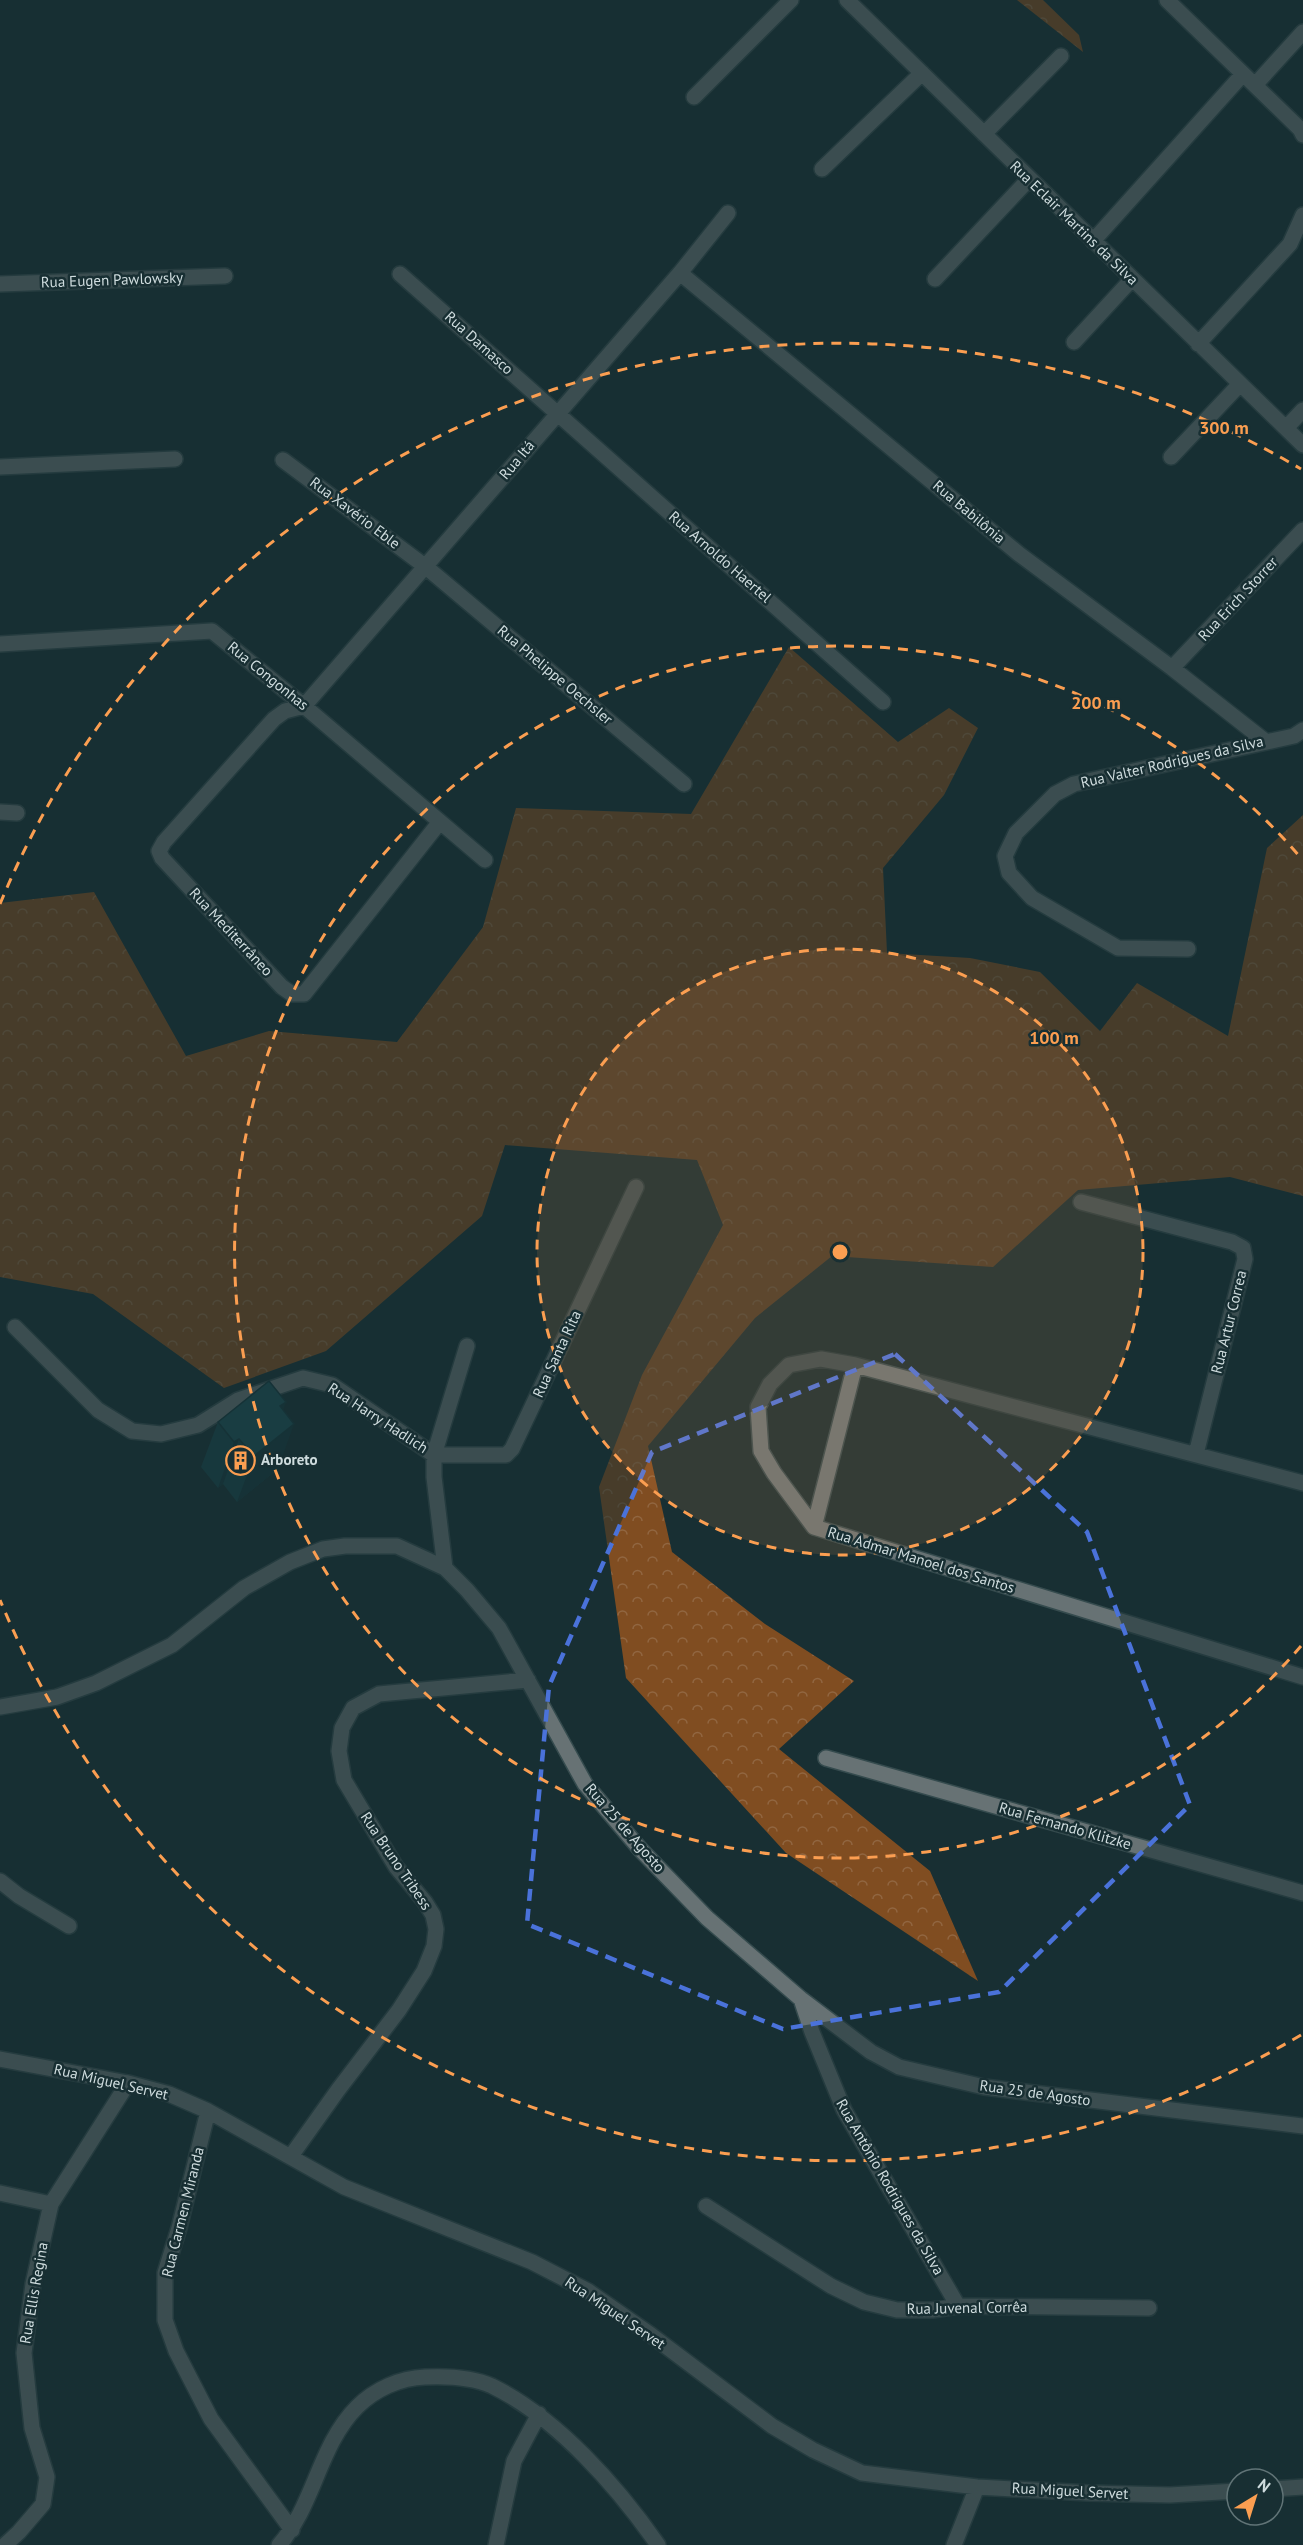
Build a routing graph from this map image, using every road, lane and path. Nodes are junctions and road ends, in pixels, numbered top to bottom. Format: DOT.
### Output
graph roads {
  1 [pos="791,0"];
  2 [pos="846,0"];
  3 [pos="1167,0"];
  4 [pos="1303,32"];
  5 [pos="1061,56"];
  6 [pos="922,73"];
  7 [pos="1242,74"];
  8 [pos="1255,86"];
  9 [pos="694,98"];
  10 [pos="984,134"];
  11 [pos="1303,135"];
  12 [pos="822,170"];
  13 [pos="1029,178"];
  14 [pos="728,213"];
  15 [pos="1303,215"];
  16 [pos="1093,242"];
  17 [pos="680,273"];
  18 [pos="400,274"];
  19 [pos="225,276"];
  20 [pos="934,279"];
  21 [pos="1132,279"];
  22 [pos="0,284"];
  23 [pos="1074,342"];
  24 [pos="1198,344"];
  25 [pos="1240,384"];
  26 [pos="1303,410"];
  27 [pos="557,413"];
  28 [pos="1286,428"];
  29 [pos="1303,445"];
  30 [pos="1171,458"];
  31 [pos="175,459"];
  32 [pos="283,460"];
  33 [pos="0,467"];
  34 [pos="1303,530"];
  35 [pos="426,567"];
  36 [pos="0,644"];
  37 [pos="1172,668"];
  38 [pos="883,702"];
  39 [pos="304,706"];
  40 [pos="1303,730"];
  41 [pos="1265,741"];
  42 [pos="684,784"];
  43 [pos="0,812"];
  44 [pos="17,813"];
  45 [pos="439,823"];
  46 [pos="484,860"];
  47 [pos="1188,949"];
  48 [pos="636,1187"];
  49 [pos="1082,1202"];
  50 [pos="15,1327"];
  51 [pos="467,1346"];
  52 [pos="855,1365"];
  53 [pos="1196,1454"];
  54 [pos="434,1455"];
  55 [pos="1303,1483"];
  56 [pos="814,1527"];
  57 [pos="445,1568"];
  58 [pos="1303,1677"];
  59 [pos="528,1680"];
  60 [pos="0,1707"];
  61 [pos="826,1758"];
  62 [pos="0,1881"];
  63 [pos="1303,1893"];
  64 [pos="69,1926"];
  65 [pos="801,1999"];
  66 [pos="0,2059"];
  67 [pos="129,2083"];
  68 [pos="208,2111"];
  69 [pos="1303,2126"];
  70 [pos="291,2156"];
  71 [pos="0,2193"];
  72 [pos="51,2204"];
  73 [pos="706,2206"];
  74 [pos="958,2306"];
  75 [pos="1149,2308"];
  76 [pos="539,2414"];
  77 [pos="977,2487"];
  78 [pos="1303,2487"];
  79 [pos="1285,2488"];
  80 [pos="1225,2492"];
  81 [pos="292,2530"];
  82 [pos="5,2545"];
  83 [pos="279,2545"];
  84 [pos="496,2545"];
  85 [pos="658,2545"];
  86 [pos="954,2545"];
  1 -- 9 [label="street"];
  2 -- 6 [label="street, Rua Eclair Martins da Silva"];
  3 -- 7 [label="street"];
  4 -- 8 [label="street"];
  5 -- 10 [label="street"];
  6 -- 10 [label="street, Rua Eclair Martins da Silva"];
  6 -- 12 [label="street"];
  7 -- 8 [label="street"];
  7 -- 16 [label="street"];
  8 -- 11 [label="street"];
  10 -- 13 [label="street, Rua Eclair Martins da Silva"];
  13 -- 16 [label="street, Rua Eclair Martins da Silva"];
  13 -- 20 [label="street"];
  14 -- 17 [label="street, Rua Itá"];
  15 -- 24 [label="street"];
  16 -- 21 [label="street, Rua Eclair Martins da Silva"];
  17 -- 27 [label="street, Rua Itá"];
  17 -- 37 [label="street, Rua Babilônia"];
  18 -- 27 [label="street, Rua Damasco"];
  19 -- 22 [label="street, Rua Eugen Pawlowsky"];
  21 -- 23 [label="street"];
  21 -- 24 [label="street, Rua Eclair Martins da Silva"];
  24 -- 25 [label="street, Rua Eclair Martins da Silva"];
  25 -- 28 [label="street, Rua Eclair Martins da Silva"];
  25 -- 30 [label="street"];
  26 -- 28 [label="street"];
  27 -- 35 [label="street, Rua Itá"];
  27 -- 38 [label="street, Rua Arnoldo Haertel"];
  28 -- 29 [label="street, Rua Eclair Martins da Silva"];
  31 -- 33 [label="street"];
  32 -- 35 [label="street, Rua Xavério Eble"];
  34 -- 37 [label="street, Rua Erich Storrer"];
  35 -- 39 [label="street, Rua Itá"];
  35 -- 42 [label="street, Rua Phelippe Oechsler"];
  36 -- 39 [label="street, Rua Congonhas"];
  37 -- 41 [label="street, Rua Babilônia"];
  39 -- 45 [label="street, Rua Congonhas"];
  39 -- 45 [label="street, Rua Mediterrâneo"];
  40 -- 41 [label="street, Rua Valter Rodrigues da Silva"];
  41 -- 47 [label="street, Rua Valter Rodrigues da Silva"];
  43 -- 44 [label="street"];
  45 -- 46 [label="street, Rua Congonhas"];
  48 -- 54 [label="street, Rua Santa Rita"];
  49 -- 53 [label="street, Rua Artur Correa"];
  50 -- 54 [label="street, Rua Harry Hadlich"];
  51 -- 54 [label="street"];
  52 -- 53 [label="street, Rua Admar Manoel dos Santos"];
  52 -- 56 [label="street"];
  52 -- 56 [label="street, Rua Admar Manoel dos Santos"];
  53 -- 55 [label="street, Rua Admar Manoel dos Santos"];
  54 -- 57 [label="street"];
  56 -- 58 [label="street, Rua Admar Manoel dos Santos"];
  57 -- 59 [label="street, Rua 25 de Agosto"];
  57 -- 60 [label="street, Rua 25 de Agosto"];
  59 -- 65 [label="street, Rua 25 de Agosto"];
  59 -- 70 [label="street, Rua Bruno Tribess"];
  61 -- 63 [label="street, Rua Fernando Klitzke"];
  62 -- 64 [label="street"];
  65 -- 69 [label="street, Rua 25 de Agosto"];
  65 -- 74 [label="street, Rua Antônio Rodrigues da Silva"];
  66 -- 67 [label="street, Rua Miguel Servet"];
  67 -- 68 [label="street, Rua Miguel Servet"];
  67 -- 72 [label="street, Rua Ellis Regina"];
  68 -- 70 [label="street, Rua Miguel Servet"];
  68 -- 81 [label="street, Rua Carmen Miranda"];
  70 -- 77 [label="street, Rua Miguel Servet"];
  71 -- 72 [label="street"];
  72 -- 82 [label="street, Rua Ellis Regina"];
  73 -- 74 [label="street, Rua Juvenal Corrêa"];
  74 -- 75 [label="street, Rua Juvenal Corrêa"];
  76 -- 81 [label="street"];
  76 -- 84 [label="street"];
  76 -- 85 [label="street"];
  77 -- 80 [label="street, Rua Miguel Servet"];
  77 -- 86 [label="street"];
  78 -- 79 [label="street"];
  81 -- 83 [label="street"];
}
